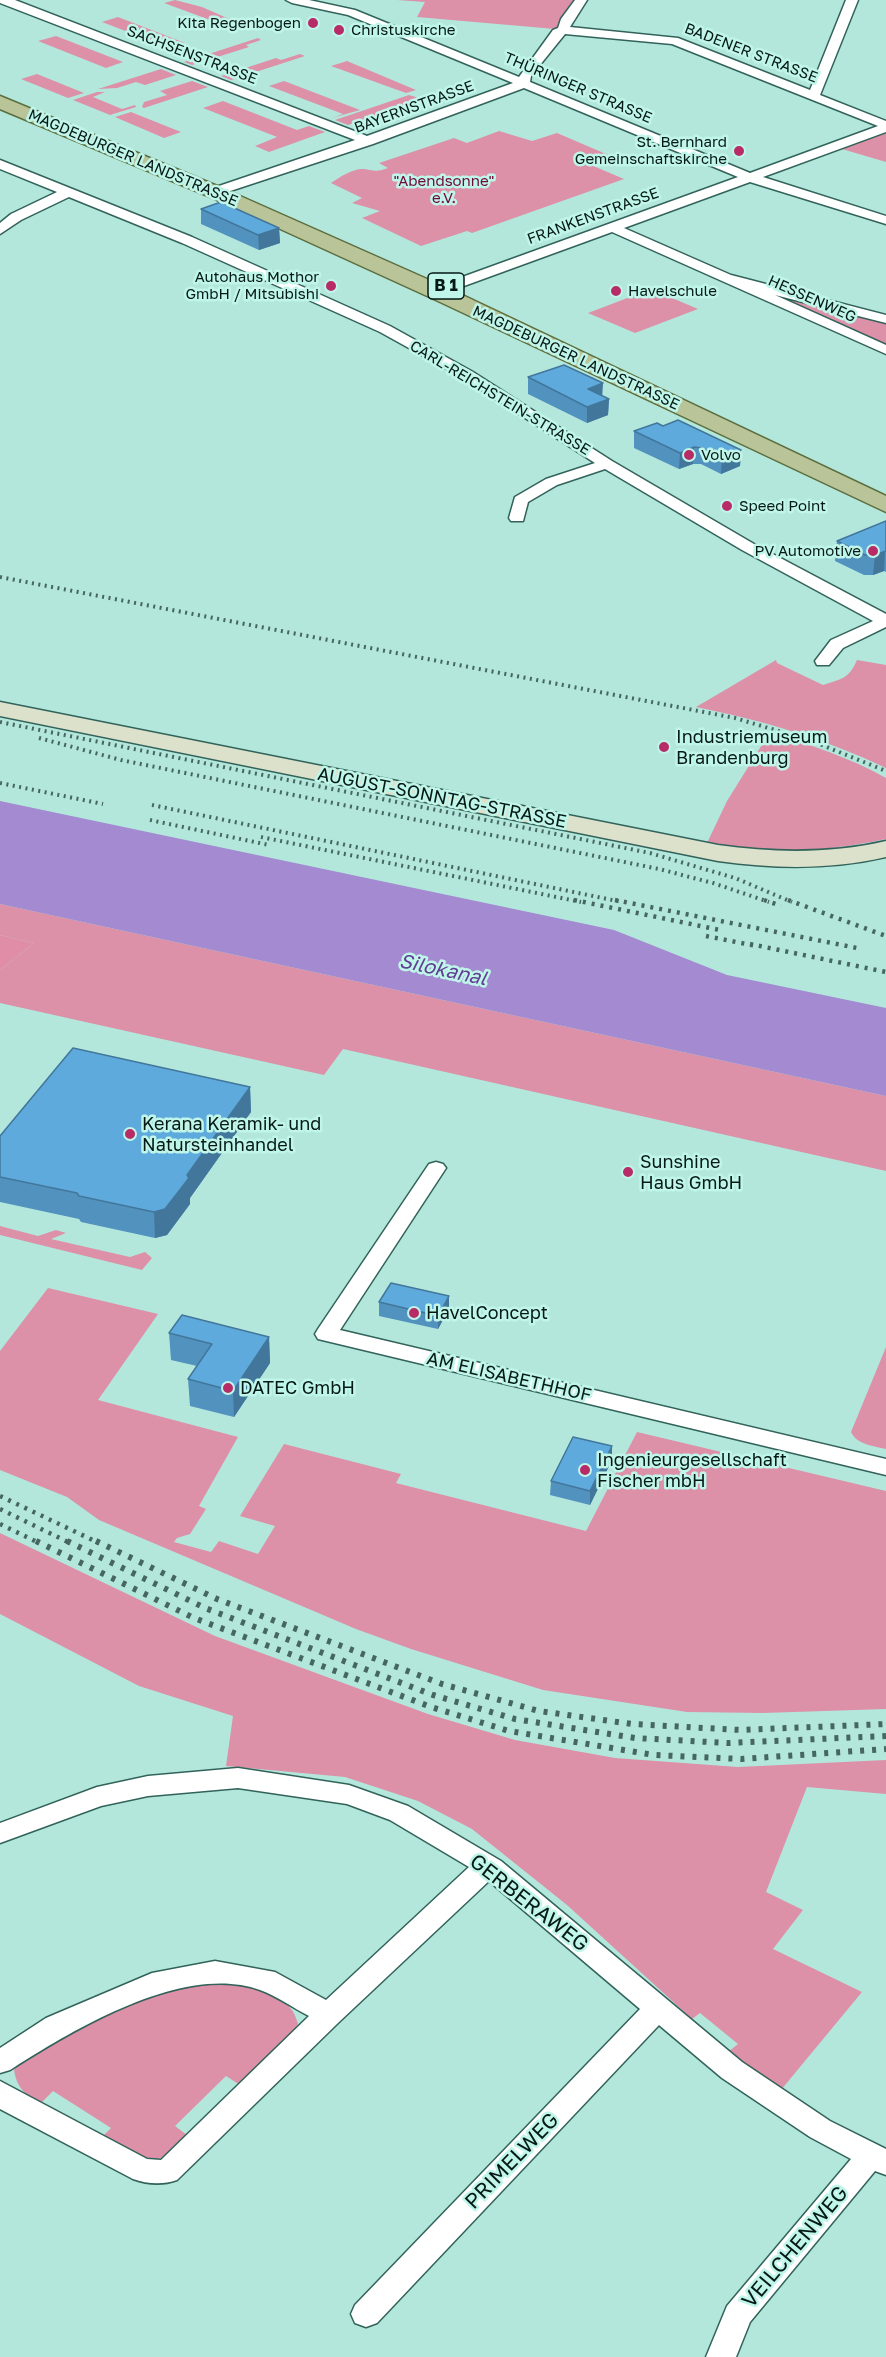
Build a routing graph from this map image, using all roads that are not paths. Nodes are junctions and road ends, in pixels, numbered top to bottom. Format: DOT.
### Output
graph roads {
  1 [pos="4,0"];
  2 [pos="292,0"];
  3 [pos="581,0"];
  4 [pos="852,0"];
  5 [pos="563,30"];
  6 [pos="522,82"];
  7 [pos="0,92"];
  8 [pos="814,95"];
  9 [pos="0,102"];
  10 [pos="886,126"];
  11 [pos="368,141"];
  12 [pos="0,164"];
  13 [pos="748,177"];
  14 [pos="222,190"];
  15 [pos="70,191"];
  16 [pos="886,220"];
  17 [pos="611,227"];
  18 [pos="0,230"];
  19 [pos="726,278"];
  20 [pos="448,287"];
  21 [pos="886,319"];
  22 [pos="886,350"];
  23 [pos="607,464"];
  24 [pos="886,492"];
  25 [pos="886,505"];
  26 [pos="517,518"];
  27 [pos="886,621"];
  28 [pos="823,661"];
  29 [pos="0,709"];
  30 [pos="886,849"];
  31 [pos="436,1168"];
  32 [pos="886,1467"];
  33 [pos="0,1833"];
  34 [pos="492,1869"];
  35 [pos="658,2008"];
  36 [pos="329,2014"];
  37 [pos="0,2062"];
  38 [pos="0,2092"];
  39 [pos="881,2158"];
  40 [pos="366,2314"];
  41 [pos="721,2357"];
  1 -- 11 [label="street, SACHSENSTRASSE"];
  2 -- 6 [label="street, THÜRINGER STRASSE"];
  3 -- 5 [label="street, BAYERNSTRASSE"];
  4 -- 8 [label="street"];
  5 -- 6 [label="street, BAYERNSTRASSE"];
  5 -- 8 [label="street, BADENER STRASSE"];
  6 -- 11 [label="street, BAYERNSTRASSE"];
  6 -- 13 [label="street, THÜRINGER STRASSE"];
  7 -- 14 [label="main road, MAGDEBURGER LANDSTRASSE / B 1"];
  8 -- 10 [label="street, BADENER STRASSE"];
  9 -- 14 [label="main road, MAGDEBURGER LANDSTRASSE / B 1"];
  10 -- 13 [label="street, FRANKENSTRASSE"];
  11 -- 14 [label="street, BAYERNSTRASSE"];
  12 -- 15 [label="street, CARL-REICHSTEIN-STRASSE"];
  13 -- 16 [label="street, THÜRINGER STRASSE"];
  13 -- 17 [label="street, FRANKENSTRASSE"];
  14 -- 20 [label="main road, MAGDEBURGER LANDSTRASSE / B 1"];
  14 -- 25 [label="main road, MAGDEBURGER LANDSTRASSE / B 1"];
  15 -- 18 [label="street"];
  15 -- 23 [label="street, CARL-REICHSTEIN-STRASSE"];
  17 -- 19 [label="street, HESSENWEG"];
  17 -- 20 [label="street, FRANKENSTRASSE"];
  19 -- 21 [label="street, HESSENWEG"];
  19 -- 22 [label="street, HESSENWEG"];
  20 -- 24 [label="main road, MAGDEBURGER LANDSTRASSE / B 1"];
  23 -- 26 [label="street"];
  23 -- 27 [label="street, CARL-REICHSTEIN-STRASSE"];
  27 -- 28 [label="street"];
  29 -- 30 [label="street, AUGUST-SONNTAG-STRASSE"];
  31 -- 32 [label="street, AM ELISABETHHOF"];
  33 -- 34 [label="street, GERBERAWEG"];
  34 -- 35 [label="street, GERBERAWEG"];
  34 -- 36 [label="street"];
  35 -- 39 [label="street, GERBERAWEG"];
  35 -- 40 [label="street, PRIMELWEG"];
  36 -- 37 [label="street"];
  36 -- 38 [label="street"];
  39 -- 41 [label="street, VEILCHENWEG"];
}
